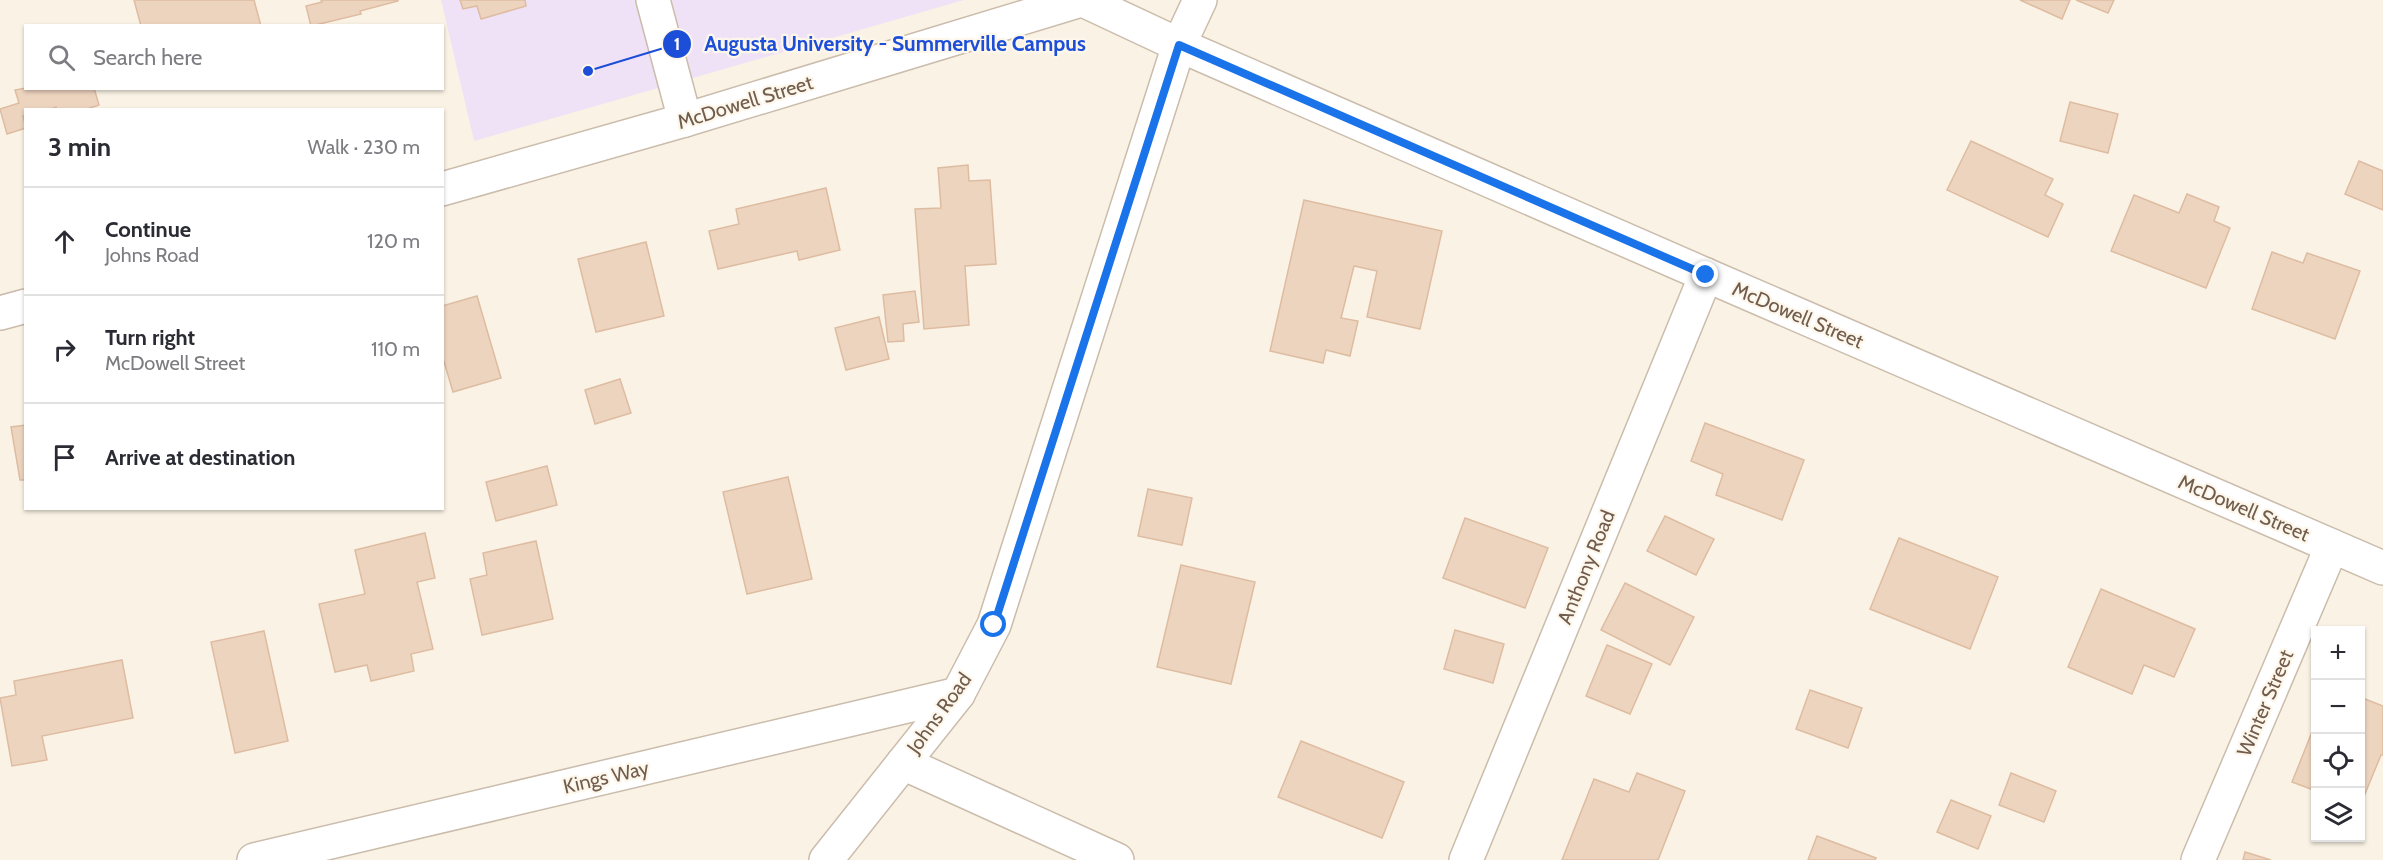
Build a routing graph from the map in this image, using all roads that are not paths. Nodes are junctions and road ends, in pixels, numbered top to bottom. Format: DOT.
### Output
graph roads {
  1 [pos="652,0"];
  2 [pos="1082,0"];
  3 [pos="1200,0"];
  4 [pos="1179,45"];
  5 [pos="685,120"];
  6 [pos="444,188"];
  7 [pos="1706,275"];
  8 [pos="24,307"];
  9 [pos="0,313"];
  10 [pos="2332,546"];
  11 [pos="2383,568"];
  12 [pos="958,694"];
  13 [pos="903,763"];
  14 [pos="254,860"];
  15 [pos="826,860"];
  16 [pos="1117,860"];
  17 [pos="1466,860"];
  18 [pos="2198,860"];
  1 -- 5 [label="street"];
  2 -- 4 [label="street, McDowell Street"];
  2 -- 5 [label="street, McDowell Street"];
  3 -- 4 [label="street, Johns Road"];
  4 -- 7 [label="street, McDowell Street"];
  4 -- 12 [label="street, Johns Road"];
  5 -- 6 [label="street, McDowell Street"];
  7 -- 10 [label="street, McDowell Street"];
  7 -- 17 [label="street, Anthony Road"];
  8 -- 9 [label="street"];
  10 -- 11 [label="street, McDowell Street"];
  10 -- 18 [label="street, Winter Street"];
  12 -- 13 [label="street, Johns Road"];
  12 -- 14 [label="street, Kings Way"];
  13 -- 15 [label="street, Johns Road"];
  13 -- 16 [label="street"];
}
